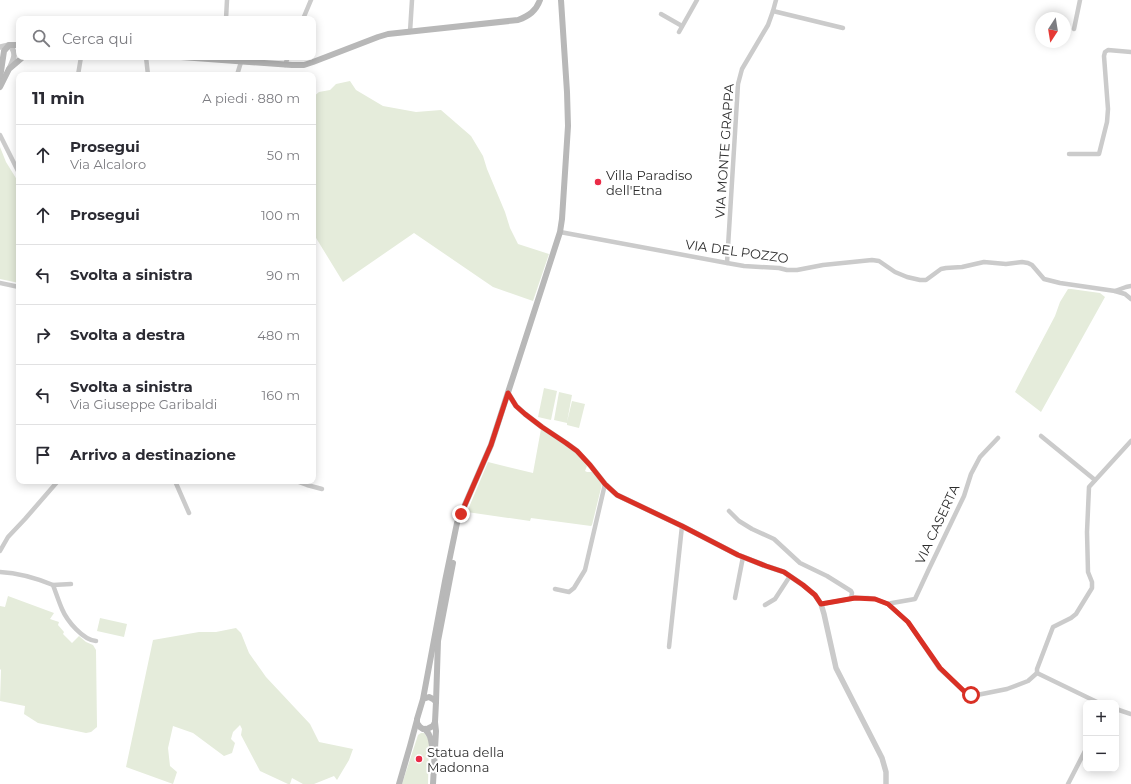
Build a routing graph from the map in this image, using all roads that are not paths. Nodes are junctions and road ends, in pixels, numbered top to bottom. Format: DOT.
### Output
graph roads {
  1 [pos="227,0"];
  2 [pos="310,0"];
  3 [pos="412,0"];
  4 [pos="540,0"];
  5 [pos="561,0"];
  6 [pos="696,0"];
  7 [pos="776,0"];
  8 [pos="1080,0"];
  9 [pos="774,11"];
  10 [pos="661,14"];
  11 [pos="226,16"];
  12 [pos="304,16"];
  13 [pos="682,26"];
  14 [pos="843,28"];
  15 [pos="1074,29"];
  16 [pos="410,32"];
  17 [pos="679,32"];
  18 [pos="9,45"];
  19 [pos="16,45"];
  20 [pos="0,47"];
  21 [pos="1131,52"];
  22 [pos="20,60"];
  23 [pos="80,60"];
  24 [pos="146,60"];
  25 [pos="229,60"];
  26 [pos="287,60"];
  27 [pos="241,62"];
  28 [pos="285,65"];
  29 [pos="9,69"];
  30 [pos="78,72"];
  31 [pos="148,72"];
  32 [pos="238,72"];
  33 [pos="0,75"];
  34 [pos="0,87"];
  35 [pos="0,135"];
  36 [pos="1069,154"];
  37 [pos="16,167"];
  38 [pos="560,232"];
  39 [pos="728,263"];
  40 [pos="0,283"];
  41 [pos="16,286"];
  42 [pos="1131,286"];
  43 [pos="1115,291"];
  44 [pos="1131,299"];
  45 [pos="508,393"];
  46 [pos="1041,436"];
  47 [pos="998,438"];
  48 [pos="1131,441"];
  49 [pos="1095,480"];
  50 [pos="55,484"];
  51 [pos="176,484"];
  52 [pos="304,484"];
  53 [pos="605,484"];
  54 [pos="322,489"];
  55 [pos="729,511"];
  56 [pos="189,513"];
  57 [pos="461,514"];
  58 [pos="682,526"];
  59 [pos="0,551"];
  60 [pos="743,557"];
  61 [pos="0,572"];
  62 [pos="790,576"];
  63 [pos="71,584"];
  64 [pos="53,585"];
  65 [pos="555,589"];
  66 [pos="735,598"];
  67 [pos="851,598"];
  68 [pos="821,604"];
  69 [pos="888,604"];
  70 [pos="765,605"];
  71 [pos="96,642"];
  72 [pos="669,647"];
  73 [pos="1036,673"];
  74 [pos="423,699"];
  75 [pos="1094,700"];
  76 [pos="436,702"];
  77 [pos="1119,710"];
  78 [pos="1131,714"];
  79 [pos="417,719"];
  80 [pos="435,722"];
  81 [pos="424,729"];
  82 [pos="1083,754"];
  83 [pos="408,755"];
  84 [pos="433,761"];
  85 [pos="399,784"];
  86 [pos="433,784"];
  87 [pos="886,784"];
  88 [pos="1068,784"];
  1 -- 11 [label="street"];
  2 -- 12 [label="street"];
  3 -- 16 [label="street"];
  4 -- 16 [label="main road"];
  5 -- 38 [label="main road"];
  6 -- 13 [label="street"];
  7 -- 9 [label="street, VIA MONTE GRAPPA"];
  8 -- 15 [label="street"];
  9 -- 14 [label="street"];
  9 -- 39 [label="street, VIA MONTE GRAPPA"];
  10 -- 13 [label="street"];
  13 -- 17 [label="street"];
  16 -- 28 [label="main road"];
  18 -- 19 [label="main road"];
  18 -- 20 [label="street"];
  18 -- 29 [label="street"];
  18 -- 33 [label="main road"];
  21 -- 36 [label="street"];
  22 -- 29 [label="main road"];
  23 -- 30 [label="street"];
  24 -- 31 [label="street"];
  25 -- 27 [label="main road"];
  26 -- 28 [label="street"];
  27 -- 28 [label="main road"];
  27 -- 32 [label="street"];
  29 -- 34 [label="main road"];
  35 -- 37 [label="street"];
  38 -- 39 [label="street, VIA DEL POZZO"];
  38 -- 45 [label="main road"];
  39 -- 43 [label="street, VIA DEL POZZO"];
  40 -- 41 [label="street"];
  42 -- 43 [label="street"];
  43 -- 44 [label="street, VIA DEL POZZO"];
  45 -- 53 [label="street"];
  45 -- 57 [label="main road"];
  46 -- 49 [label="street"];
  47 -- 69 [label="street, VIA CASERTA"];
  48 -- 49 [label="street"];
  49 -- 73 [label="street"];
  50 -- 59 [label="street"];
  51 -- 56 [label="street"];
  52 -- 54 [label="street"];
  53 -- 58 [label="street"];
  53 -- 65 [label="street"];
  55 -- 67 [label="street"];
  57 -- 74 [label="main road"];
  57 -- 76 [label="main road"];
  58 -- 60 [label="street"];
  58 -- 72 [label="street"];
  60 -- 62 [label="street"];
  60 -- 66 [label="street"];
  61 -- 64 [label="street"];
  62 -- 68 [label="street"];
  62 -- 70 [label="street"];
  63 -- 64 [label="street"];
  64 -- 71 [label="street"];
  67 -- 68 [label="street"];
  67 -- 69 [label="street"];
  68 -- 87 [label="street"];
  69 -- 73 [label="street"];
  73 -- 75 [label="street"];
  74 -- 76 [label="main road"];
  74 -- 79 [label="main road"];
  76 -- 80 [label="main road"];
  77 -- 78 [label="street"];
  79 -- 81 [label="main road"];
  79 -- 83 [label="main road"];
  80 -- 81 [label="main road"];
  80 -- 84 [label="main road"];
  81 -- 83 [label="main road"];
  81 -- 84 [label="main road"];
  82 -- 88 [label="street"];
  83 -- 85 [label="main road"];
  84 -- 86 [label="main road"];
}
